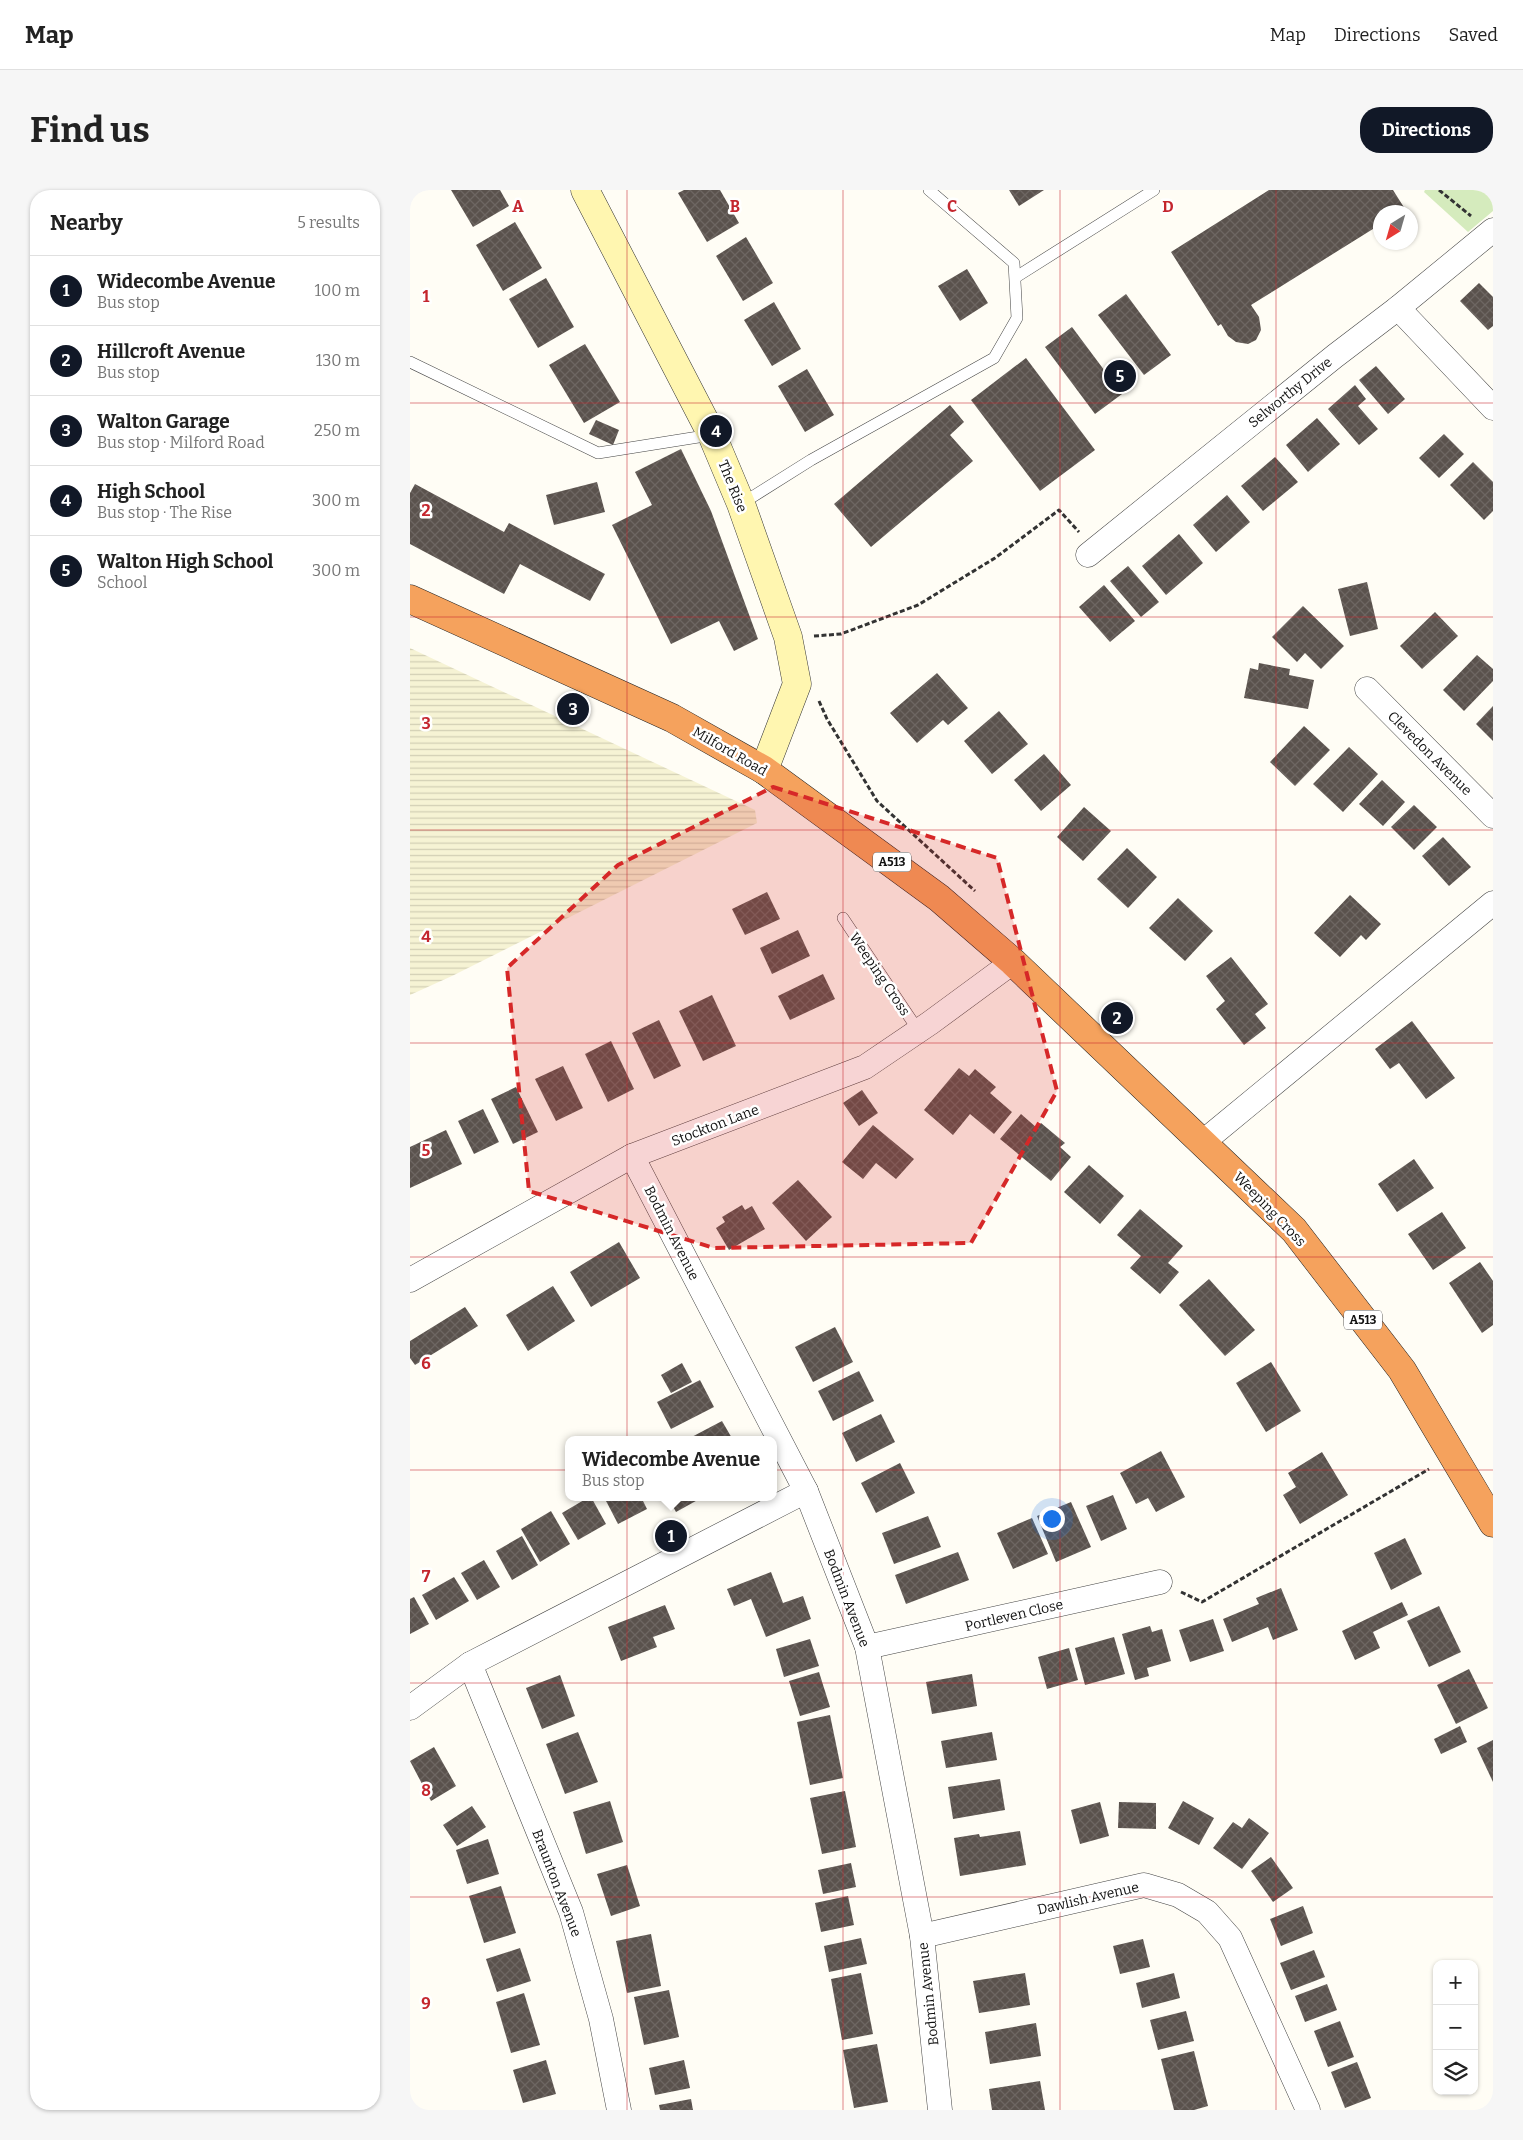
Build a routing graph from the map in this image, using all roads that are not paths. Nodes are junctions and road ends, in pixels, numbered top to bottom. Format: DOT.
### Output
graph roads {
  1 [pos="585,190"];
  2 [pos="929,190"];
  3 [pos="1154,190"];
  4 [pos="1492,231"];
  5 [pos="1016,277"];
  6 [pos="1398,308"];
  7 [pos="410,362"];
  8 [pos="1493,408"];
  9 [pos="712,435"];
  10 [pos="741,504"];
  11 [pos="1091,552"];
  12 [pos="410,599"];
  13 [pos="1367,689"];
  14 [pos="764,770"];
  15 [pos="1493,816"];
  16 [pos="1493,903"];
  17 [pos="843,918"];
  18 [pos="1013,962"];
  19 [pos="918,1030"];
  20 [pos="1203,1142"];
  21 [pos="632,1156"];
  22 [pos="410,1280"];
  23 [pos="806,1491"];
  24 [pos="1493,1523"];
  25 [pos="1160,1582"];
  26 [pos="867,1647"];
  27 [pos="470,1664"];
  28 [pos="410,1708"];
  29 [pos="922,1936"];
  30 [pos="618,2110"];
  31 [pos="940,2110"];
  32 [pos="1308,2110"];
  1 -- 9 [label="street, The Rise"];
  2 -- 5 [label="lane"];
  3 -- 5 [label="lane"];
  4 -- 6 [label="street, Selworthy Drive"];
  5 -- 10 [label="lane"];
  6 -- 8 [label="street"];
  6 -- 11 [label="street, Selworthy Drive"];
  7 -- 9 [label="lane"];
  9 -- 10 [label="street, The Rise"];
  10 -- 14 [label="street, The Rise"];
  12 -- 14 [label="highway, Milford Road / A513"];
  13 -- 15 [label="street, Clevedon Avenue"];
  14 -- 18 [label="highway, Milford Road / A513"];
  16 -- 20 [label="street"];
  17 -- 19 [label="lane, Weeping Cross"];
  18 -- 19 [label="street, Stockton Lane"];
  18 -- 20 [label="highway, Weeping Cross / A513"];
  19 -- 21 [label="street, Stockton Lane"];
  20 -- 24 [label="highway, Weeping Cross / A513"];
  21 -- 22 [label="street, Stockton Lane"];
  21 -- 23 [label="street, Bodmin Avenue"];
  23 -- 26 [label="street, Bodmin Avenue"];
  23 -- 27 [label="street"];
  25 -- 26 [label="street, Portleven Close"];
  26 -- 29 [label="street, Bodmin Avenue"];
  27 -- 28 [label="street"];
  27 -- 30 [label="street, Braunton Avenue"];
  29 -- 31 [label="street, Bodmin Avenue"];
  29 -- 32 [label="street, Dawlish Avenue"];
}
